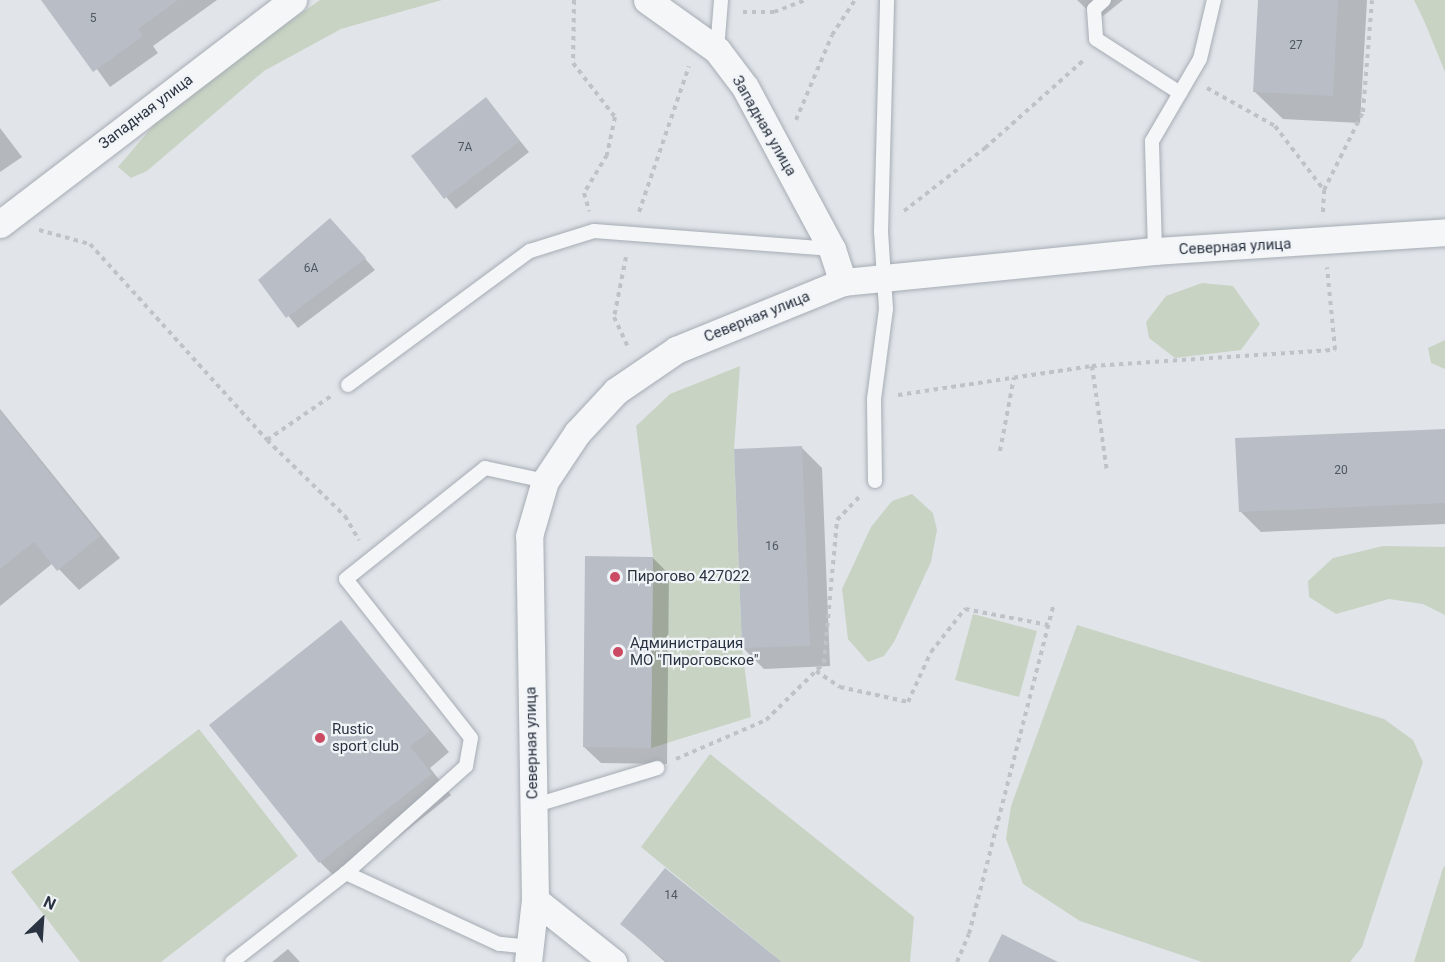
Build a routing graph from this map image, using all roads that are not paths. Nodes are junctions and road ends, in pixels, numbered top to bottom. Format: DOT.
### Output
graph roads {
  1 [pos="292,0"];
  2 [pos="647,0"];
  3 [pos="886,0"];
  4 [pos="1104,0"];
  5 [pos="1214,0"];
  6 [pos="720,6"];
  7 [pos="708,43"];
  8 [pos="1180,93"];
  9 [pos="0,224"];
  10 [pos="1445,232"];
  11 [pos="832,249"];
  12 [pos="1155,251"];
  13 [pos="883,278"];
  14 [pos="843,282"];
  15 [pos="348,385"];
  16 [pos="545,481"];
  17 [pos="875,481"];
  18 [pos="657,768"];
  19 [pos="533,806"];
  20 [pos="346,873"];
  21 [pos="535,900"];
  22 [pos="529,954"];
  23 [pos="232,962"];
  24 [pos="613,962"];
  1 -- 9 [label="street, Западная улица"];
  2 -- 7 [label="street, Западная улица"];
  3 -- 13 [label="lane"];
  4 -- 8 [label="lane"];
  5 -- 8 [label="lane"];
  6 -- 7 [label="lane"];
  7 -- 11 [label="street, Западная улица"];
  8 -- 12 [label="lane"];
  10 -- 12 [label="street, Северная улица"];
  11 -- 14 [label="street, Западная улица"];
  11 -- 15 [label="lane"];
  12 -- 13 [label="street, Северная улица"];
  13 -- 14 [label="street, Северная улица"];
  13 -- 17 [label="lane"];
  14 -- 16 [label="street, Северная улица"];
  16 -- 19 [label="street, Северная улица"];
  16 -- 20 [label="lane"];
  18 -- 19 [label="lane"];
  19 -- 21 [label="street, Северная улица"];
  20 -- 22 [label="lane"];
  20 -- 23 [label="lane"];
  21 -- 22 [label="street, Северная улица"];
  21 -- 24 [label="street"];
}
